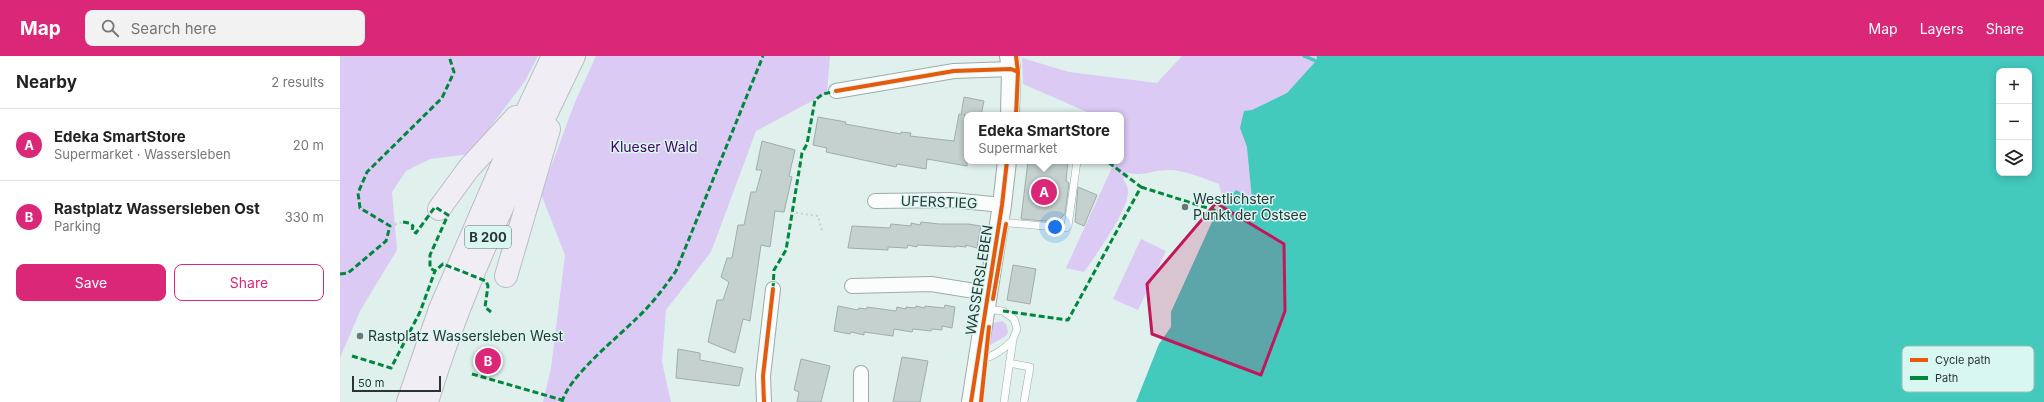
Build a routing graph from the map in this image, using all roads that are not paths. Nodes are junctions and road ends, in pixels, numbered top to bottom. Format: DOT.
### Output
graph roads {
  1 [pos="553,56"];
  2 [pos="574,56"];
  3 [pos="1010,63"];
  4 [pos="564,77"];
  5 [pos="836,91"];
  6 [pos="531,101"];
  7 [pos="1010,112"];
  8 [pos="1007,164"];
  9 [pos="1077,164"];
  10 [pos="875,201"];
  11 [pos="439,209"];
  12 [pos="1001,213"];
  13 [pos="506,276"];
  14 [pos="852,286"];
  15 [pos="773,289"];
  16 [pos="986,301"];
  17 [pos="1013,339"];
  18 [pos="977,360"];
  19 [pos="1009,363"];
  20 [pos="861,374"];
  21 [pos="408,402"];
  22 [pos="427,402"];
  23 [pos="764,402"];
  24 [pos="861,402"];
  25 [pos="971,402"];
  26 [pos="1004,402"];
  27 [pos="1024,402"];
  1 -- 6 [label="highway, B 200"];
  2 -- 4 [label="highway, B 200"];
  3 -- 5 [label="street"];
  3 -- 7 [label="street"];
  4 -- 13 [label="highway"];
  4 -- 22 [label="highway, B 200"];
  6 -- 11 [label="highway"];
  6 -- 21 [label="highway, B 200"];
  8 -- 12 [label="street, WASSERSLEBEN"];
  9 -- 12 [label="lane"];
  10 -- 12 [label="street, UFERSTIEG"];
  12 -- 16 [label="street, WASSERSLEBEN"];
  14 -- 16 [label="street"];
  15 -- 23 [label="street"];
  16 -- 17 [label="lane"];
  16 -- 18 [label="street, WASSERSLEBEN"];
  17 -- 18 [label="lane"];
  17 -- 19 [label="lane"];
  18 -- 25 [label="street, WASSERSLEBEN"];
  19 -- 26 [label="lane"];
  19 -- 27 [label="lane"];
  20 -- 24 [label="street"];
}
